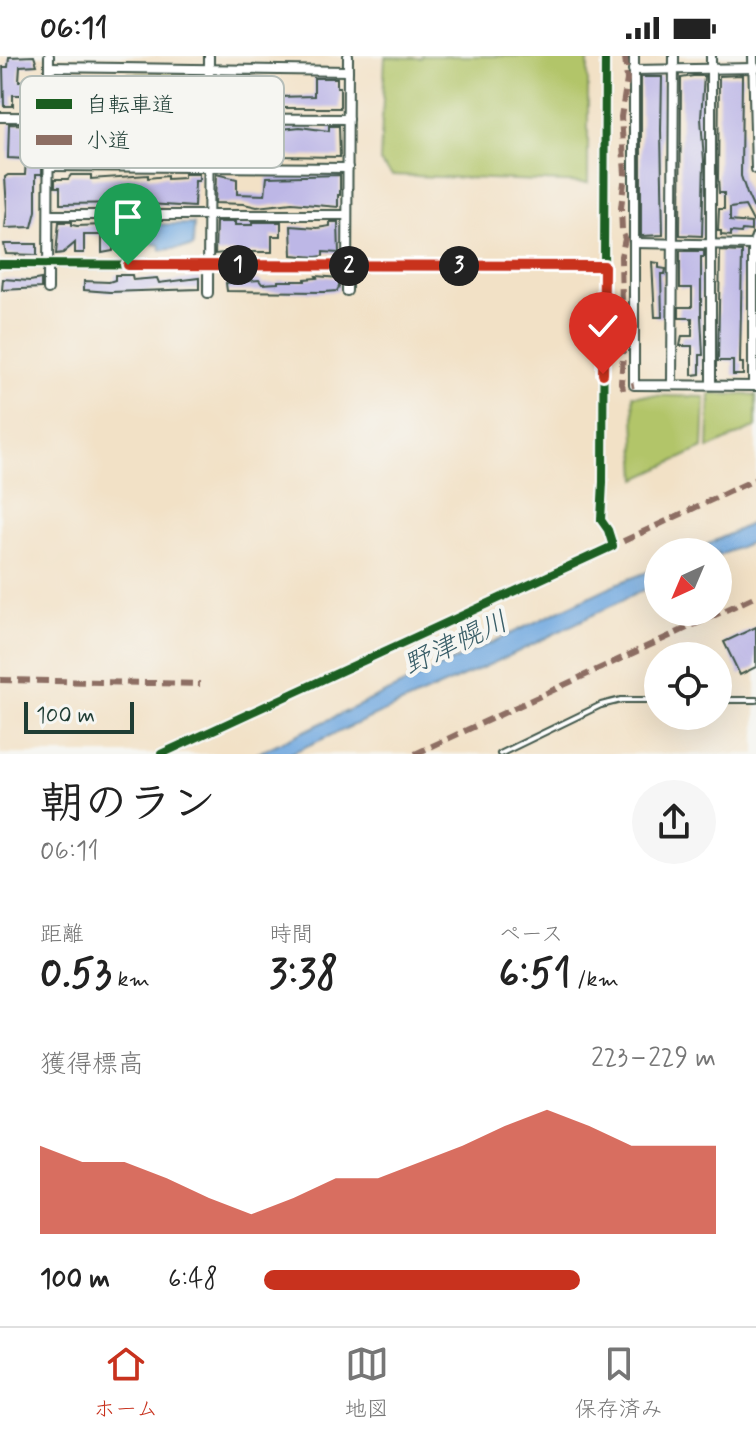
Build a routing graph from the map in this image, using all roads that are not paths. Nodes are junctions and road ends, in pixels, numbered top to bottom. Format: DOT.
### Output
graph roads {
  1 [pos="49,56"];
  2 [pos="93,56"];
  3 [pos="209,56"];
  4 [pos="348,56"];
  5 [pos="605,56"];
  6 [pos="634,56"];
  7 [pos="674,56"];
  8 [pos="711,56"];
  9 [pos="753,56"];
  10 [pos="49,67"];
  11 [pos="93,67"];
  12 [pos="754,68"];
  13 [pos="209,69"];
  14 [pos="711,69"];
  15 [pos="633,70"];
  16 [pos="674,70"];
  17 [pos="348,71"];
  18 [pos="49,76"];
  19 [pos="209,76"];
  20 [pos="284,119"];
  21 [pos="348,119"];
  22 [pos="284,167"];
  23 [pos="49,168"];
  24 [pos="209,168"];
  25 [pos="348,168"];
  26 [pos="756,169"];
  27 [pos="49,215"];
  28 [pos="208,215"];
  29 [pos="347,215"];
  30 [pos="754,241"];
  31 [pos="634,243"];
  32 [pos="673,243"];
  33 [pos="711,244"];
  34 [pos="0,264"];
  35 [pos="48,264"];
  36 [pos="208,265"];
  37 [pos="346,266"];
  38 [pos="604,266"];
  39 [pos="48,289"];
  40 [pos="347,291"];
  41 [pos="208,293"];
  42 [pos="672,385"];
  43 [pos="711,385"];
  44 [pos="754,386"];
  45 [pos="603,482"];
  46 [pos="613,546"];
  47 [pos="644,700"];
  48 [pos="732,700"];
  49 [pos="756,700"];
  50 [pos="161,754"];
  51 [pos="500,754"];
  1 -- 10 [label="street"];
  2 -- 11 [label="street"];
  3 -- 13 [label="street"];
  4 -- 17 [label="street"];
  5 -- 38 [label="lane"];
  6 -- 15 [label="street"];
  7 -- 16 [label="street"];
  8 -- 14 [label="street"];
  9 -- 12 [label="street"];
  10 -- 11 [label="street"];
  10 -- 18 [label="street"];
  11 -- 13 [label="street"];
  12 -- 14 [label="street"];
  12 -- 26 [label="street"];
  13 -- 17 [label="street"];
  13 -- 19 [label="street"];
  14 -- 16 [label="street"];
  14 -- 33 [label="street"];
  15 -- 16 [label="street"];
  15 -- 31 [label="street"];
  16 -- 32 [label="street"];
  17 -- 21 [label="street"];
  20 -- 21 [label="street"];
  21 -- 25 [label="street"];
  22 -- 25 [label="street"];
  23 -- 27 [label="street"];
  24 -- 28 [label="street"];
  25 -- 29 [label="street"];
  27 -- 28 [label="street"];
  27 -- 35 [label="street"];
  28 -- 29 [label="street"];
  28 -- 36 [label="street"];
  29 -- 37 [label="street"];
  30 -- 33 [label="street"];
  30 -- 44 [label="street"];
  31 -- 32 [label="street"];
  31 -- 42 [label="street"];
  32 -- 33 [label="street"];
  32 -- 42 [label="street"];
  33 -- 43 [label="street"];
  34 -- 35 [label="street"];
  35 -- 36 [label="street"];
  35 -- 39 [label="street"];
  36 -- 37 [label="street"];
  36 -- 41 [label="street"];
  37 -- 38 [label="street"];
  37 -- 40 [label="street"];
  38 -- 45 [label="lane"];
  42 -- 43 [label="street"];
  43 -- 44 [label="street"];
  46 -- 50 [label="lane"];
  47 -- 51 [label="lane"];
  48 -- 49 [label="lane"];
}
